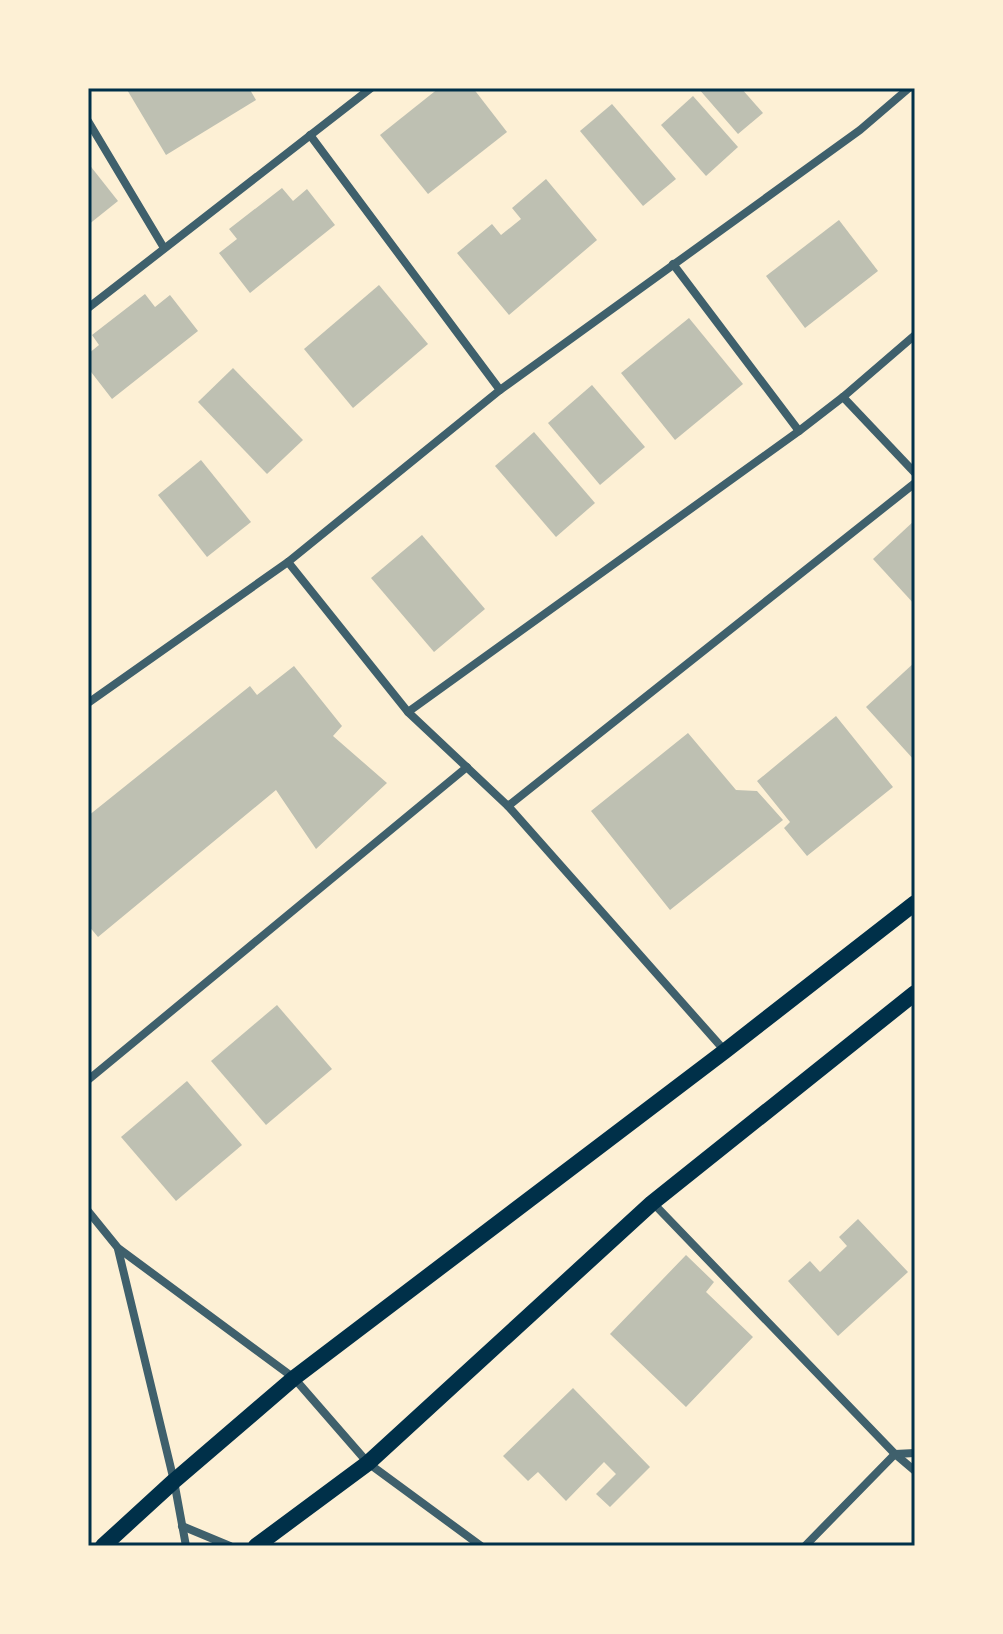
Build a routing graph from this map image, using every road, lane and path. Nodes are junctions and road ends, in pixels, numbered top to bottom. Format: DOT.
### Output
graph roads {
  1 [pos="371,88"];
  2 [pos="909,88"];
  3 [pos="88,121"];
  4 [pos="310,135"];
  5 [pos="164,248"];
  6 [pos="673,264"];
  7 [pos="88,308"];
  8 [pos="915,335"];
  9 [pos="500,390"];
  10 [pos="843,397"];
  11 [pos="799,431"];
  12 [pos="915,473"];
  13 [pos="915,483"];
  14 [pos="288,562"];
  15 [pos="88,703"];
  16 [pos="408,712"];
  17 [pos="467,767"];
  18 [pos="508,806"];
  19 [pos="915,903"];
  20 [pos="915,993"];
  21 [pos="725,1051"];
  22 [pos="88,1080"];
  23 [pos="652,1203"];
  24 [pos="88,1211"];
  25 [pos="118,1248"];
  26 [pos="294,1378"];
  27 [pos="915,1453"];
  28 [pos="895,1454"];
  29 [pos="368,1463"];
  30 [pos="915,1471"];
  31 [pos="174,1481"];
  32 [pos="182,1526"];
  33 [pos="103,1546"];
  34 [pos="186,1546"];
  35 [pos="230,1546"];
  36 [pos="256,1546"];
  37 [pos="481,1546"];
  38 [pos="805,1546"];
  1 -- 4 [label="street"];
  2 -- 6 [label="street"];
  3 -- 5 [label="street"];
  4 -- 5 [label="street"];
  4 -- 9 [label="street"];
  5 -- 7 [label="street"];
  6 -- 9 [label="street"];
  6 -- 11 [label="street"];
  8 -- 10 [label="street"];
  9 -- 14 [label="street"];
  10 -- 11 [label="street"];
  10 -- 12 [label="street"];
  11 -- 16 [label="street"];
  13 -- 18 [label="street"];
  14 -- 15 [label="street"];
  14 -- 16 [label="street"];
  16 -- 17 [label="street"];
  17 -- 18 [label="street"];
  17 -- 22 [label="street"];
  18 -- 21 [label="street"];
  19 -- 21 [label="main road"];
  20 -- 23 [label="main road"];
  21 -- 26 [label="main road"];
  23 -- 28 [label="street"];
  23 -- 29 [label="main road"];
  24 -- 25 [label="street"];
  25 -- 26 [label="street"];
  25 -- 31 [label="street"];
  26 -- 29 [label="street"];
  26 -- 31 [label="main road"];
  27 -- 28 [label="street"];
  28 -- 30 [label="street"];
  28 -- 38 [label="street"];
  29 -- 36 [label="main road"];
  29 -- 37 [label="street"];
  31 -- 32 [label="street"];
  31 -- 33 [label="main road"];
  32 -- 34 [label="street"];
  32 -- 35 [label="street"];
}
